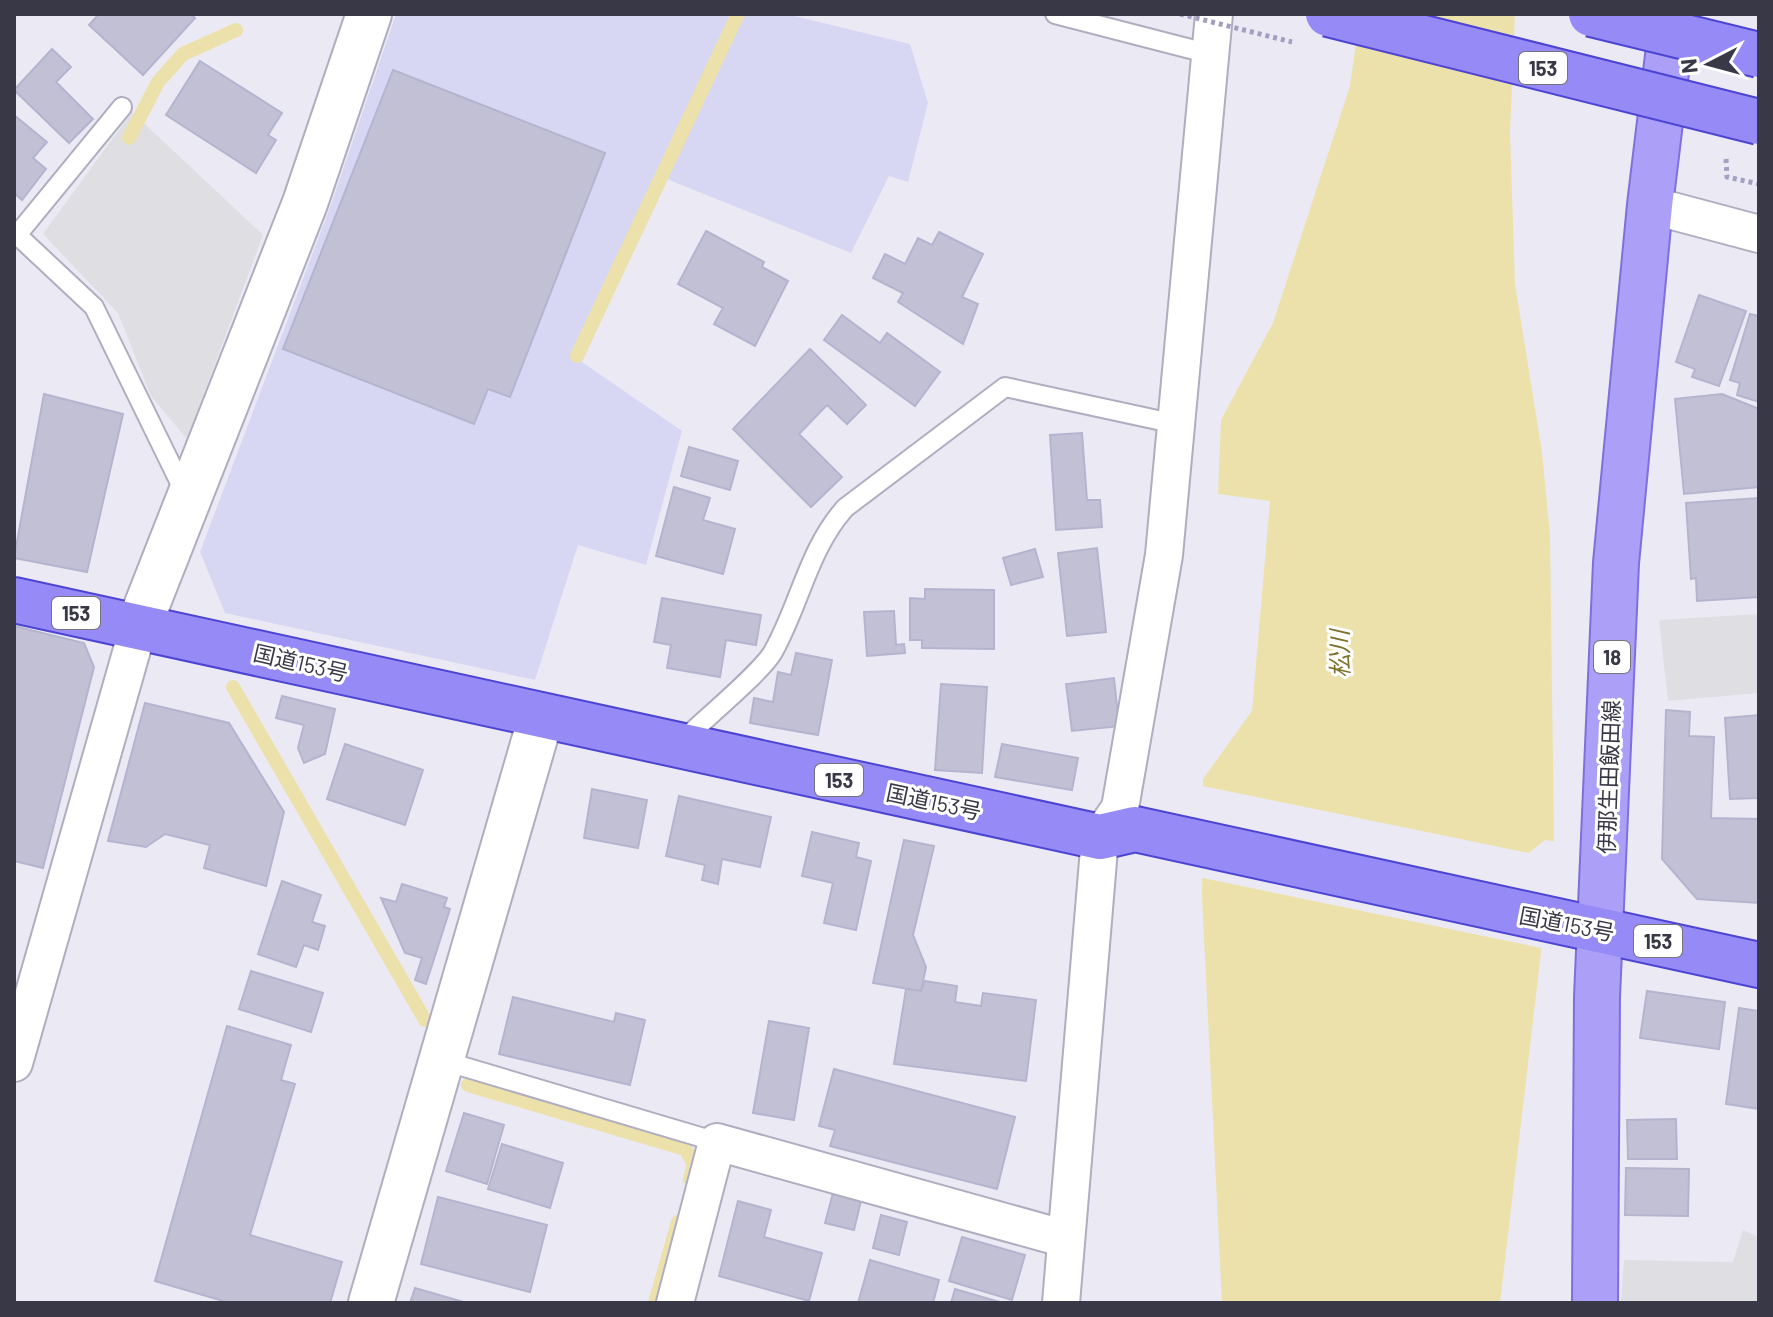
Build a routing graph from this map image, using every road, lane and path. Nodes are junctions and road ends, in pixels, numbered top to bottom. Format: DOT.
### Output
graph roads {
  1 [pos="369,14"];
  2 [pos="1055,14"];
  3 [pos="1214,14"];
  4 [pos="1328,14"];
  5 [pos="1591,14"];
  6 [pos="1673,14"];
  7 [pos="1210,54"];
  8 [pos="1759,55"];
  9 [pos="122,107"];
  10 [pos="1759,122"];
  11 [pos="1725,150"];
  12 [pos="1759,184"];
  13 [pos="1650,205"];
  14 [pos="16,233"];
  15 [pos="1759,234"];
  16 [pos="1176,424"];
  17 [pos="188,499"];
  18 [pos="14,600"];
  19 [pos="139,625"];
  20 [pos="541,717"];
  21 [pos="678,745"];
  22 [pos="1118,833"];
  23 [pos="1600,928"];
  24 [pos="1759,965"];
  25 [pos="441,1060"];
  26 [pos="14,1063"];
  27 [pos="717,1142"];
  28 [pos="1066,1239"];
  29 [pos="371,1303"];
  30 [pos="675,1303"];
  31 [pos="1061,1303"];
  32 [pos="1595,1303"];
  1 -- 17 [label="street"];
  2 -- 7 [label="lane"];
  3 -- 7 [label="street"];
  4 -- 10 [label="highway, 153, bridge"];
  5 -- 8 [label="highway, bridge"];
  6 -- 13 [label="main road, 伊那生田飯田線 / 18"];
  7 -- 16 [label="street"];
  9 -- 14 [label="lane"];
  11 -- 12 [label="path"];
  13 -- 15 [label="street"];
  13 -- 23 [label="main road, 伊那生田飯田線 / 18"];
  14 -- 17 [label="lane"];
  16 -- 21 [label="lane"];
  16 -- 22 [label="street"];
  17 -- 19 [label="street"];
  18 -- 19 [label="highway, 国道153号 / 153"];
  19 -- 20 [label="highway, 国道153号 / 153"];
  19 -- 26 [label="street"];
  20 -- 21 [label="highway, 国道153号 / 153"];
  20 -- 25 [label="street"];
  21 -- 22 [label="highway, 国道153号 / 153"];
  22 -- 23 [label="highway, 国道153号 / 153"];
  22 -- 28 [label="street"];
  23 -- 24 [label="highway, 国道153号 / 153"];
  23 -- 32 [label="main road, 伊那生田飯田線 / 18"];
  25 -- 27 [label="lane"];
  25 -- 29 [label="street"];
  27 -- 28 [label="street"];
  27 -- 30 [label="street"];
  28 -- 31 [label="street"];
}
